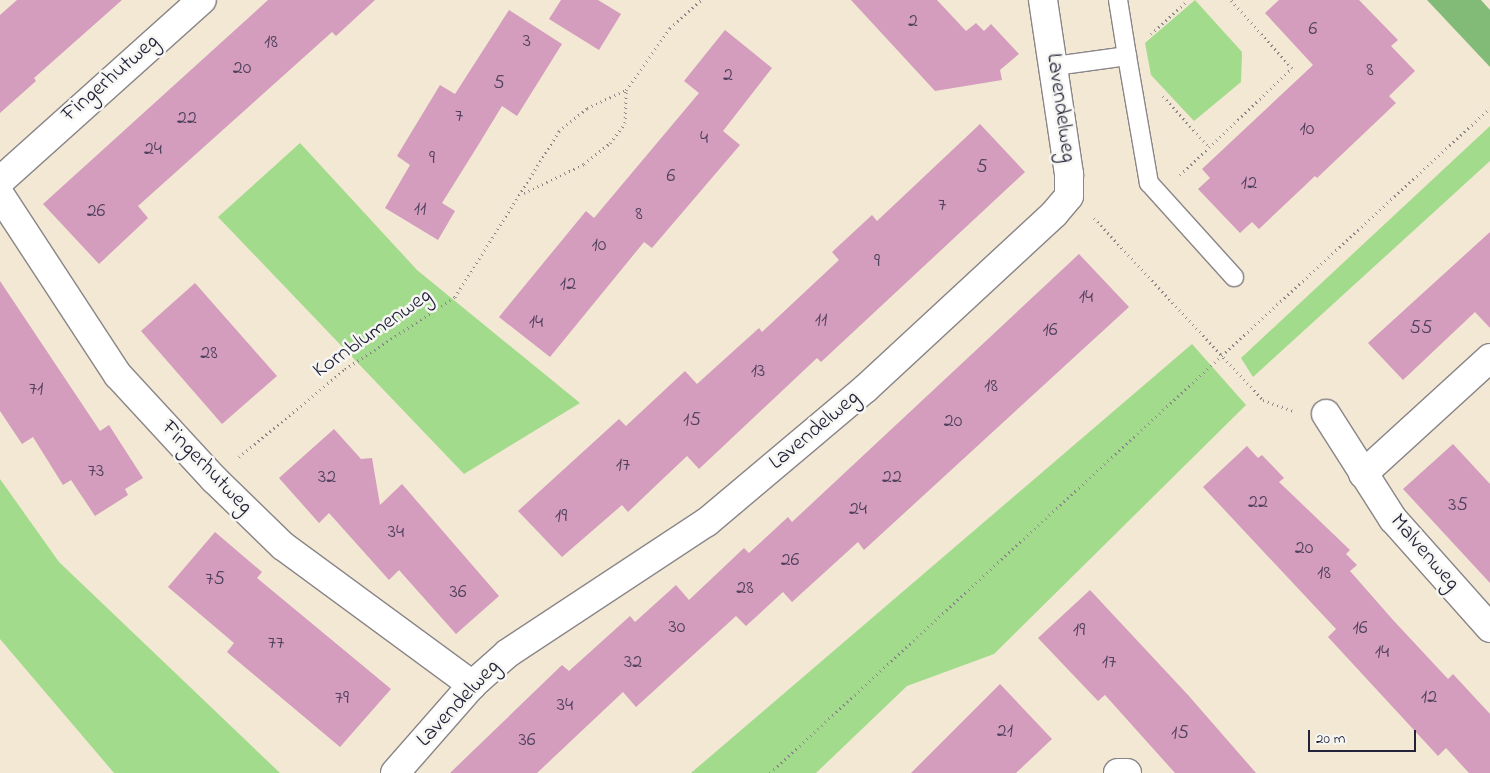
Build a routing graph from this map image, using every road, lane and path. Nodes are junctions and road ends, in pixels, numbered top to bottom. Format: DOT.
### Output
graph roads {
  1 [pos="202,0"];
  2 [pos="701,0"];
  3 [pos="1043,0"];
  4 [pos="1118,0"];
  5 [pos="1188,0"];
  6 [pos="1231,0"];
  7 [pos="1127,56"];
  8 [pos="1055,66"];
  9 [pos="626,90"];
  10 [pos="1490,108"];
  11 [pos="1209,147"];
  12 [pos="0,181"];
  13 [pos="523,193"];
  14 [pos="0,195"];
  15 [pos="1160,195"];
  16 [pos="1069,196"];
  17 [pos="1234,277"];
  18 [pos="1221,356"];
  19 [pos="1490,358"];
  20 [pos="1326,414"];
  21 [pos="1363,474"];
  22 [pos="214,479"];
  23 [pos="1490,628"];
  24 [pos="472,685"];
  25 [pos="395,773"];
  26 [pos="770,773"];
  27 [pos="1118,773"];
  28 [pos="1127,773"];
  1 -- 12 [label="street, Fingerhutweg"];
  2 -- 9 [label="path"];
  3 -- 8 [label="street, Lavendelweg"];
  4 -- 7 [label="lane"];
  5 -- 7 [label="path"];
  6 -- 11 [label="path"];
  7 -- 8 [label="lane"];
  7 -- 11 [label="path"];
  7 -- 15 [label="lane"];
  8 -- 16 [label="street, Lavendelweg"];
  9 -- 13 [label="path, Kornblumenweg"];
  9 -- 13 [label="path"];
  10 -- 18 [label="path"];
  11 -- 15 [label="path"];
  13 -- 22 [label="path, Kornblumenweg"];
  14 -- 22 [label="street, Fingerhutweg"];
  15 -- 17 [label="lane"];
  16 -- 18 [label="path"];
  16 -- 24 [label="street, Lavendelweg"];
  18 -- 20 [label="path"];
  18 -- 26 [label="path"];
  19 -- 21 [label="street"];
  20 -- 21 [label="street, Malvenweg"];
  21 -- 23 [label="street, Malvenweg"];
  22 -- 24 [label="street, Fingerhutweg"];
  24 -- 25 [label="street, Lavendelweg"];
  27 -- 28 [label="street"];
}
